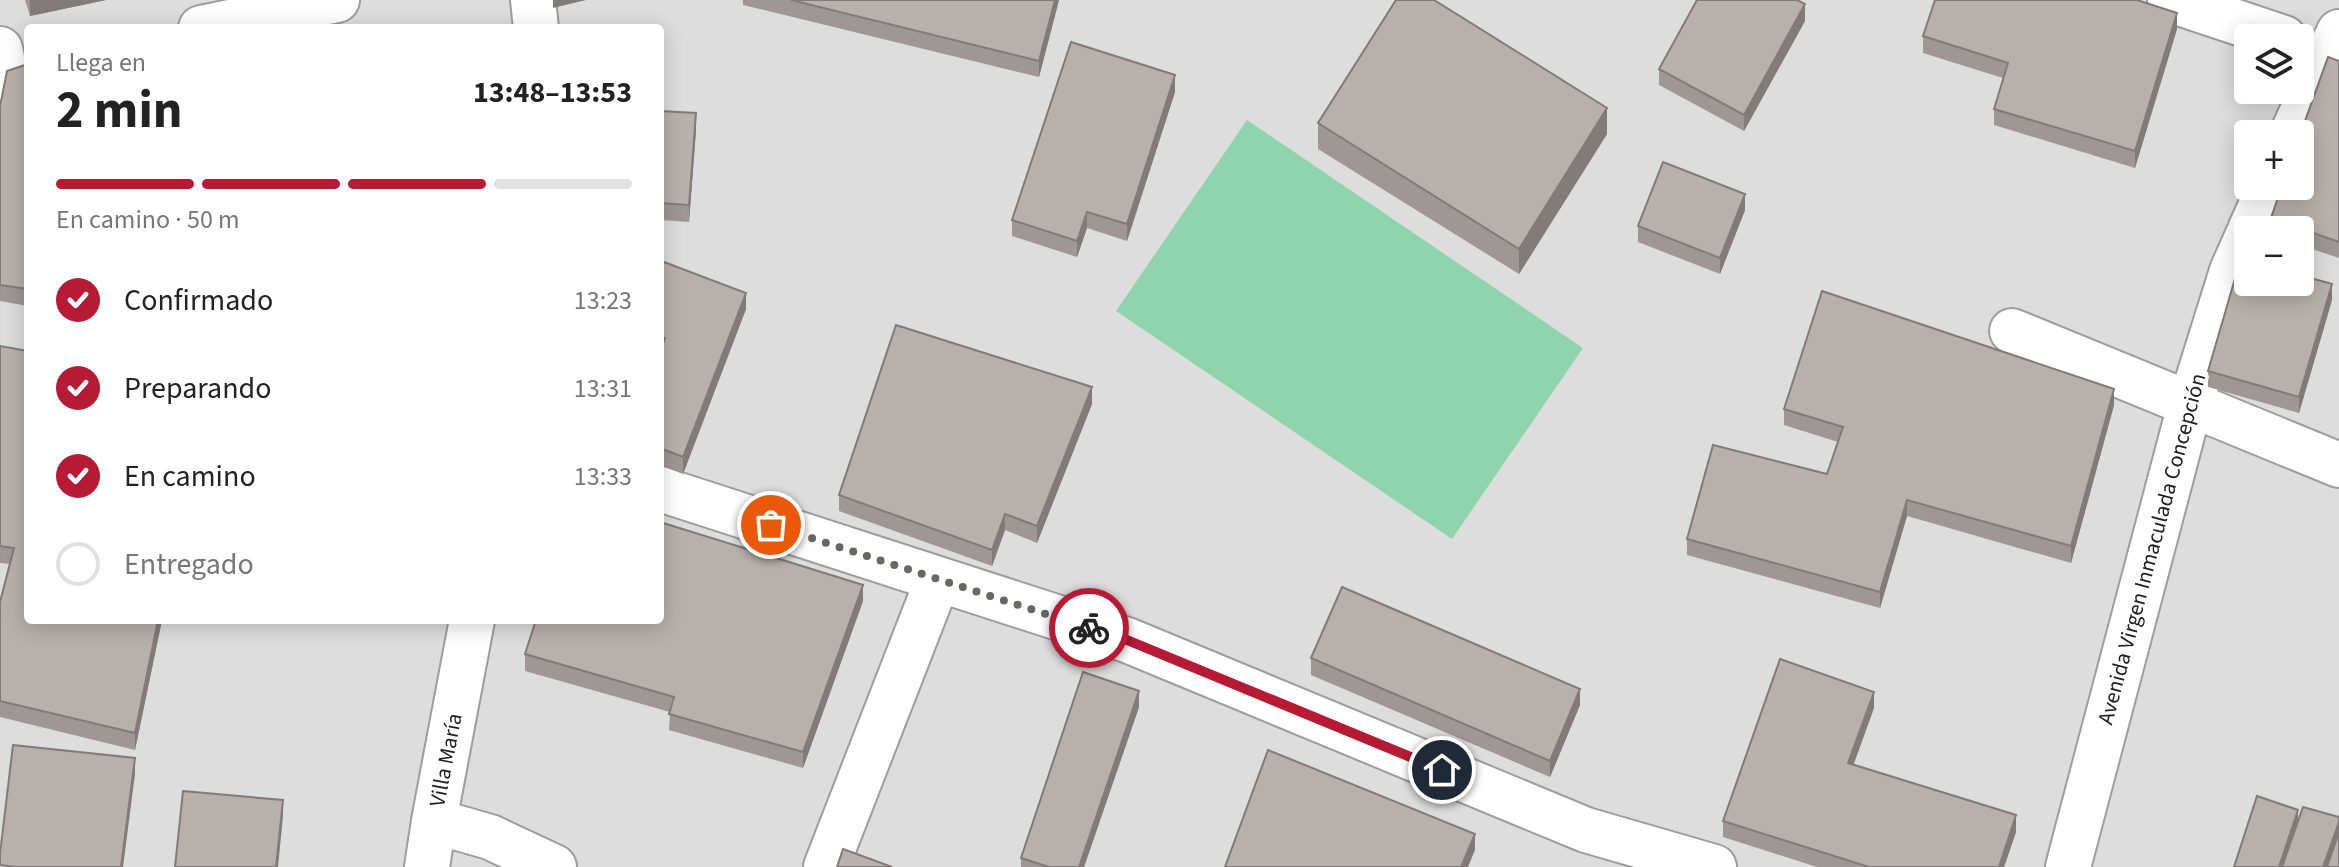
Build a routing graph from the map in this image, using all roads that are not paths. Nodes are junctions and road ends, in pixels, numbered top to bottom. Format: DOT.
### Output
graph roads {
  1 [pos="337,0"];
  2 [pos="533,0"];
  3 [pos="2170,0"];
  4 [pos="220,24"];
  5 [pos="536,24"];
  6 [pos="2242,24"];
  7 [pos="2326,46"];
  8 [pos="2297,120"];
  9 [pos="2234,267"];
  10 [pos="2012,331"];
  11 [pos="2190,405"];
  12 [pos="2339,465"];
  13 [pos="664,490"];
  14 [pos="938,579"];
  15 [pos="471,624"];
  16 [pos="434,821"];
  17 [pos="427,867"];
  18 [pos="554,867"];
  19 [pos="826,867"];
  20 [pos="1714,867"];
  21 [pos="2068,867"];
  1 -- 4 [label="street"];
  2 -- 5 [label="street"];
  3 -- 6 [label="street"];
  7 -- 8 [label="street"];
  9 -- 11 [label="street, Avenida Virgen Inmaculada Concepción"];
  10 -- 11 [label="street"];
  11 -- 12 [label="street"];
  11 -- 21 [label="street, Avenida Virgen Inmaculada Concepción"];
  13 -- 14 [label="street"];
  14 -- 19 [label="street"];
  14 -- 20 [label="street"];
  15 -- 16 [label="street, Villa María"];
  16 -- 17 [label="street"];
  16 -- 18 [label="street, Villa María"];
}
